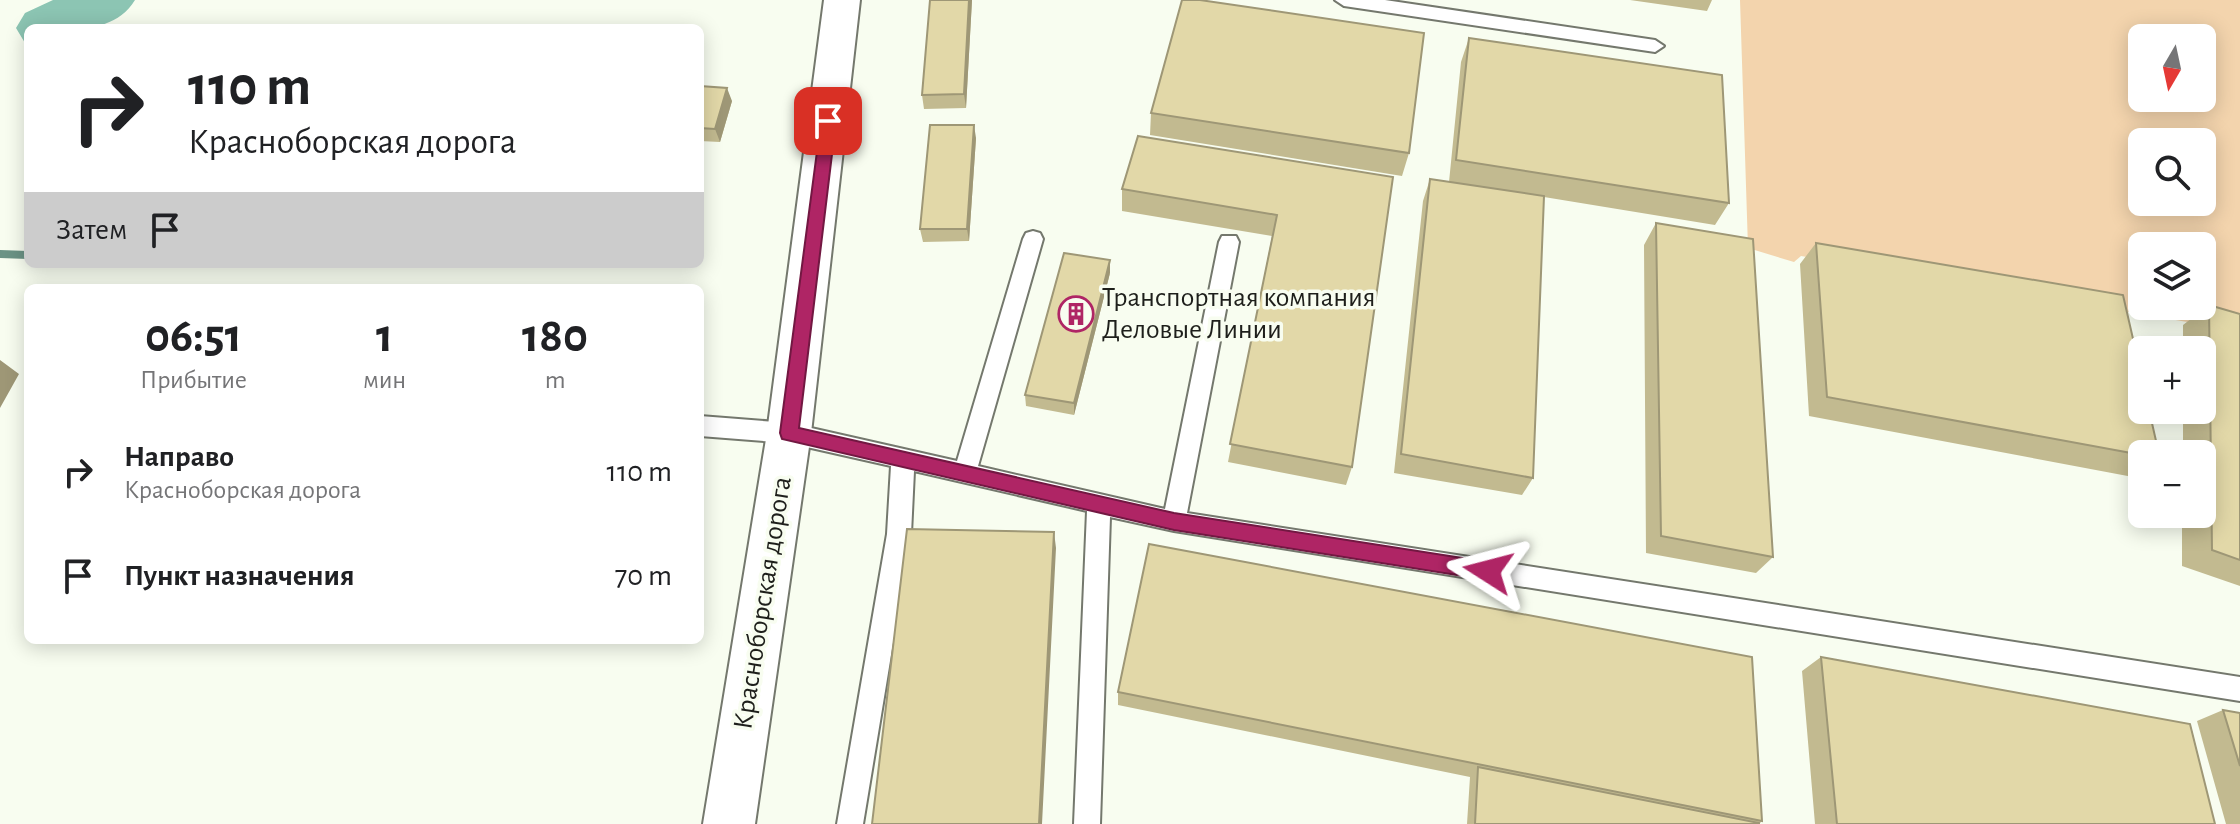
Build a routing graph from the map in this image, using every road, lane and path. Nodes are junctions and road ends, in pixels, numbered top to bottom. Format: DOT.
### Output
graph roads {
  1 [pos="842,0"];
  2 [pos="1344,0"];
  3 [pos="1655,46"];
  4 [pos="1033,239"];
  5 [pos="1229,242"];
  6 [pos="704,426"];
  7 [pos="789,433"];
  8 [pos="903,460"];
  9 [pos="965,473"];
  10 [pos="1099,504"];
  11 [pos="1174,521"];
  12 [pos="2240,689"];
  13 [pos="729,824"];
  14 [pos="850,824"];
  15 [pos="1087,824"];
  1 -- 7 [label="street, Красноборская дорога"];
  2 -- 3 [label="lane"];
  4 -- 9 [label="lane"];
  5 -- 11 [label="lane"];
  6 -- 7 [label="lane"];
  7 -- 8 [label="lane"];
  7 -- 13 [label="street, Красноборская дорога"];
  8 -- 9 [label="lane"];
  8 -- 14 [label="lane"];
  9 -- 10 [label="lane"];
  10 -- 11 [label="lane"];
  10 -- 15 [label="lane"];
  11 -- 12 [label="lane"];
}
